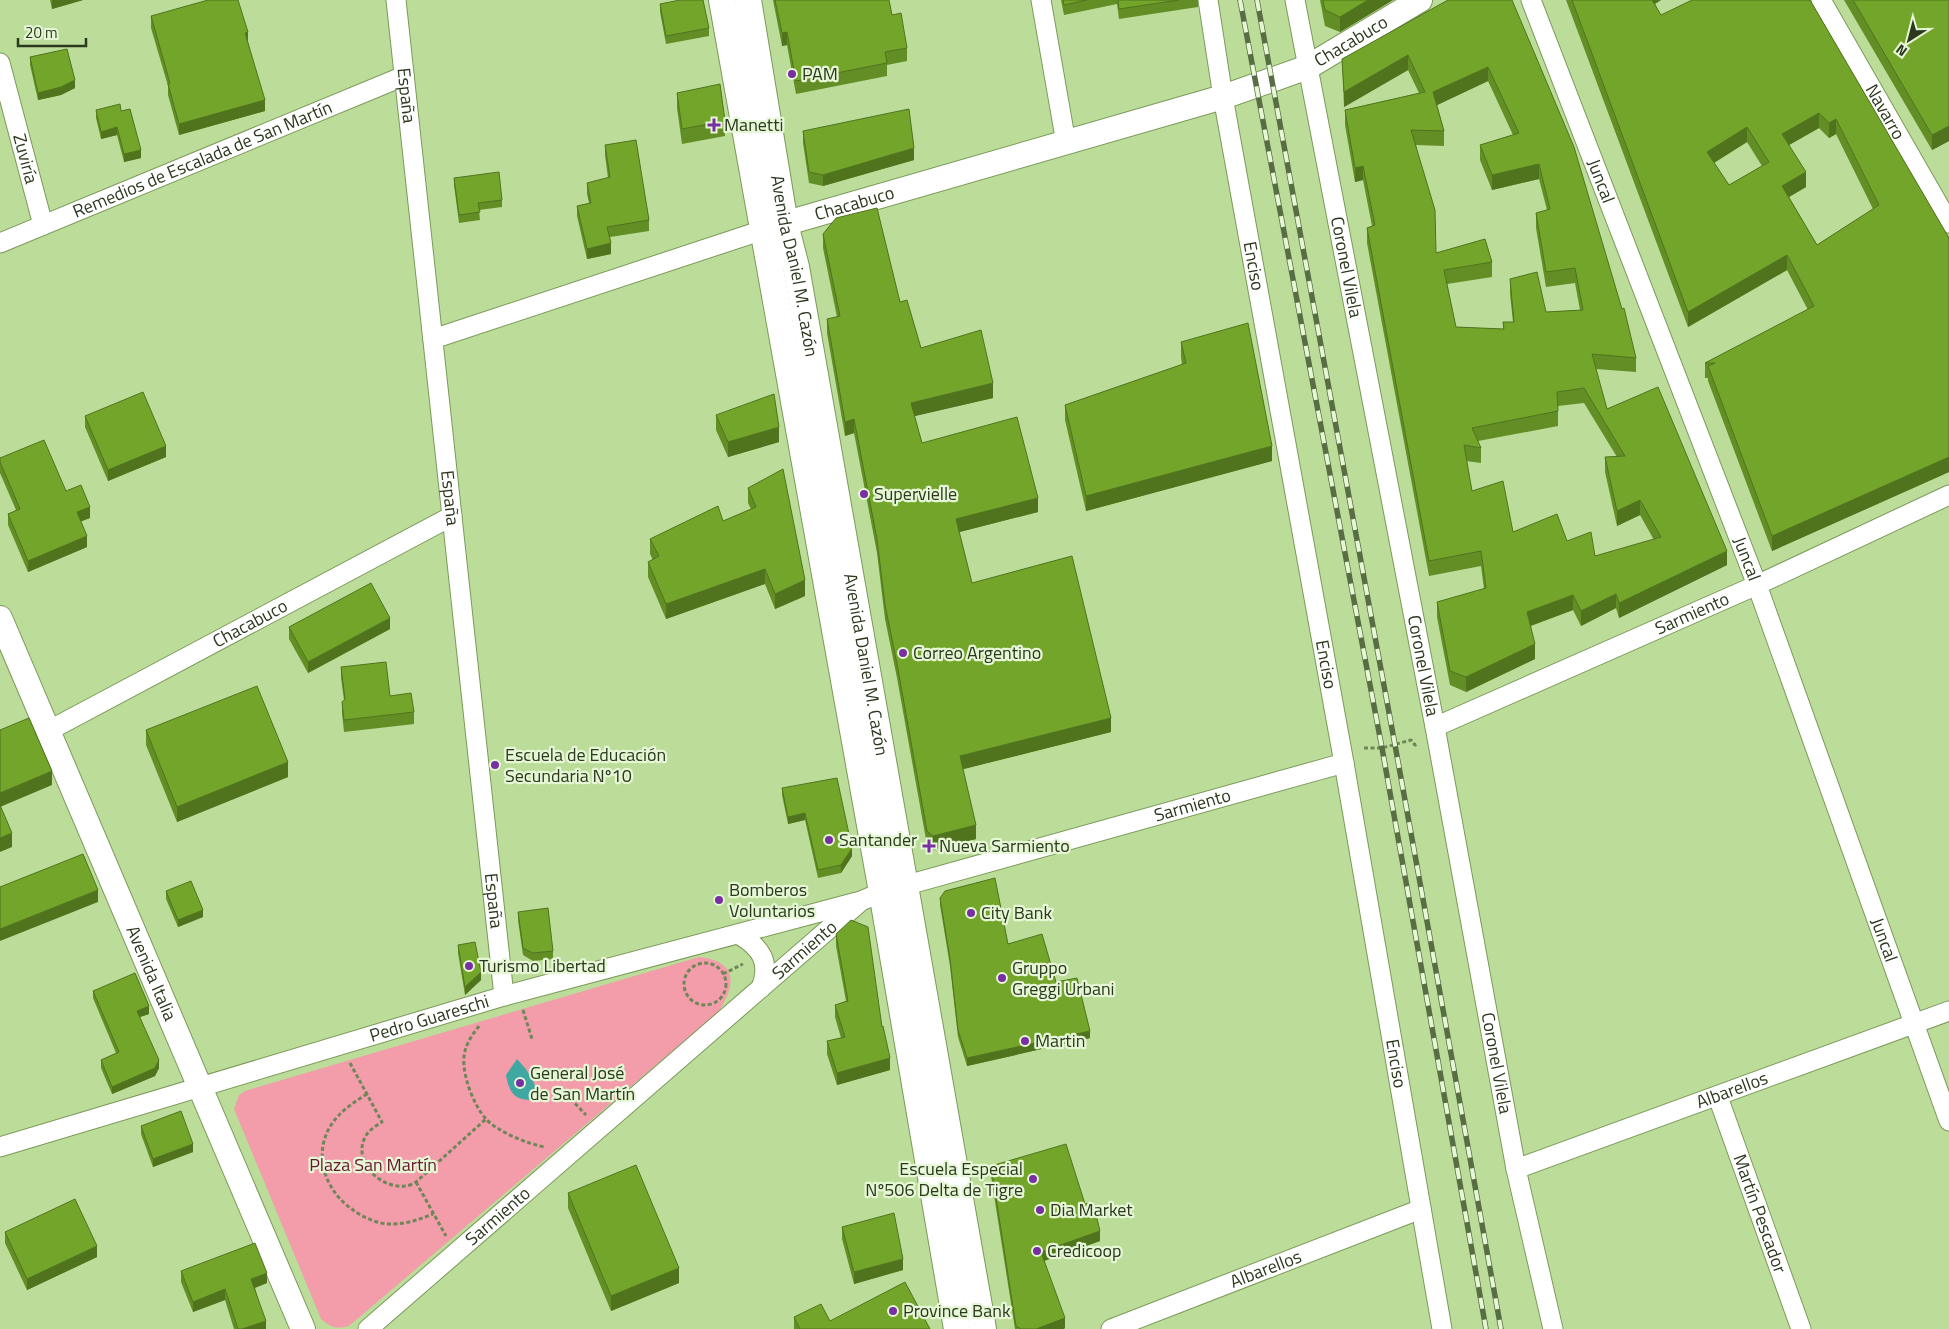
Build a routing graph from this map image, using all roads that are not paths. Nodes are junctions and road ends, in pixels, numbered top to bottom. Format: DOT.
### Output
graph roads {
  1 [pos="396,0"];
  2 [pos="722,0"];
  3 [pos="748,0"];
  4 [pos="1042,0"];
  5 [pos="1208,0"];
  6 [pos="1296,0"];
  7 [pos="1420,0"];
  8 [pos="1531,0"];
  9 [pos="1821,0"];
  10 [pos="0,63"];
  11 [pos="1308,66"];
  12 [pos="404,76"];
  13 [pos="1223,97"];
  14 [pos="1066,143"];
  15 [pos="1949,223"];
  16 [pos="42,225"];
  17 [pos="774,227"];
  18 [pos="0,243"];
  19 [pos="433,338"];
  20 [pos="1949,495"];
  21 [pos="452,516"];
  22 [pos="1757,585"];
  23 [pos="0,618"];
  24 [pos="48,730"];
  25 [pos="1426,731"];
  26 [pos="1344,763"];
  27 [pos="883,893"];
  28 [pos="738,934"];
  29 [pos="760,988"];
  30 [pos="511,994"];
  31 [pos="1949,1011"];
  32 [pos="1914,1025"];
  33 [pos="201,1088"];
  34 [pos="1718,1097"];
  35 [pos="1949,1121"];
  36 [pos="0,1147"];
  37 [pos="1516,1169"];
  38 [pos="1420,1209"];
  39 [pos="303,1329"];
  40 [pos="368,1329"];
  41 [pos="958,1329"];
  42 [pos="983,1329"];
  43 [pos="1111,1329"];
  44 [pos="1442,1329"];
  45 [pos="1553,1329"];
  46 [pos="1801,1329"];
  1 -- 12 [label="street, España"];
  2 -- 17 [label="main road, Avenida Daniel M. Cazón"];
  3 -- 17 [label="main road, Avenida Daniel M. Cazón"];
  4 -- 14 [label="street"];
  5 -- 13 [label="street, Enciso"];
  6 -- 11 [label="street, Coronel Vilela"];
  7 -- 11 [label="street, Chacabuco"];
  8 -- 22 [label="street, Juncal"];
  9 -- 15 [label="street, Navarro"];
  10 -- 16 [label="street, Zuviría"];
  11 -- 13 [label="street, Chacabuco"];
  11 -- 25 [label="street, Coronel Vilela"];
  12 -- 16 [label="street, Remedios de Escalada de San Martín"];
  12 -- 19 [label="street, España"];
  13 -- 14 [label="street, Chacabuco"];
  13 -- 26 [label="street, Enciso"];
  14 -- 17 [label="street, Chacabuco"];
  16 -- 18 [label="street, Remedios de Escalada de San Martín"];
  17 -- 19 [label="street, Chacabuco"];
  17 -- 27 [label="main road, Avenida Daniel M. Cazón"];
  19 -- 21 [label="street, España"];
  20 -- 22 [label="street, Sarmiento"];
  21 -- 24 [label="street, Chacabuco"];
  21 -- 30 [label="street, España"];
  22 -- 25 [label="street, Sarmiento"];
  22 -- 32 [label="street, Juncal"];
  23 -- 24 [label="street, Avenida Italia"];
  24 -- 33 [label="street, Avenida Italia"];
  25 -- 37 [label="street, Coronel Vilela"];
  26 -- 27 [label="street, Sarmiento"];
  26 -- 38 [label="street, Enciso"];
  27 -- 28 [label="street, Pedro Guareschi"];
  27 -- 29 [label="street, Sarmiento"];
  27 -- 41 [label="main road, Avenida Daniel M. Cazón"];
  27 -- 42 [label="main road, Avenida Daniel M. Cazón"];
  28 -- 29 [label="street"];
  28 -- 30 [label="street, Pedro Guareschi"];
  29 -- 40 [label="street, Sarmiento"];
  30 -- 33 [label="street, Pedro Guareschi"];
  31 -- 32 [label="street, Albarellos"];
  32 -- 34 [label="street, Albarellos"];
  32 -- 35 [label="street, Juncal"];
  33 -- 36 [label="street, Pedro Guareschi"];
  33 -- 39 [label="street, Avenida Italia"];
  34 -- 37 [label="street, Albarellos"];
  34 -- 46 [label="street, Martín Pescador"];
  37 -- 45 [label="street, Coronel Vilela"];
  38 -- 43 [label="street, Albarellos"];
  38 -- 44 [label="street, Enciso"];
}
